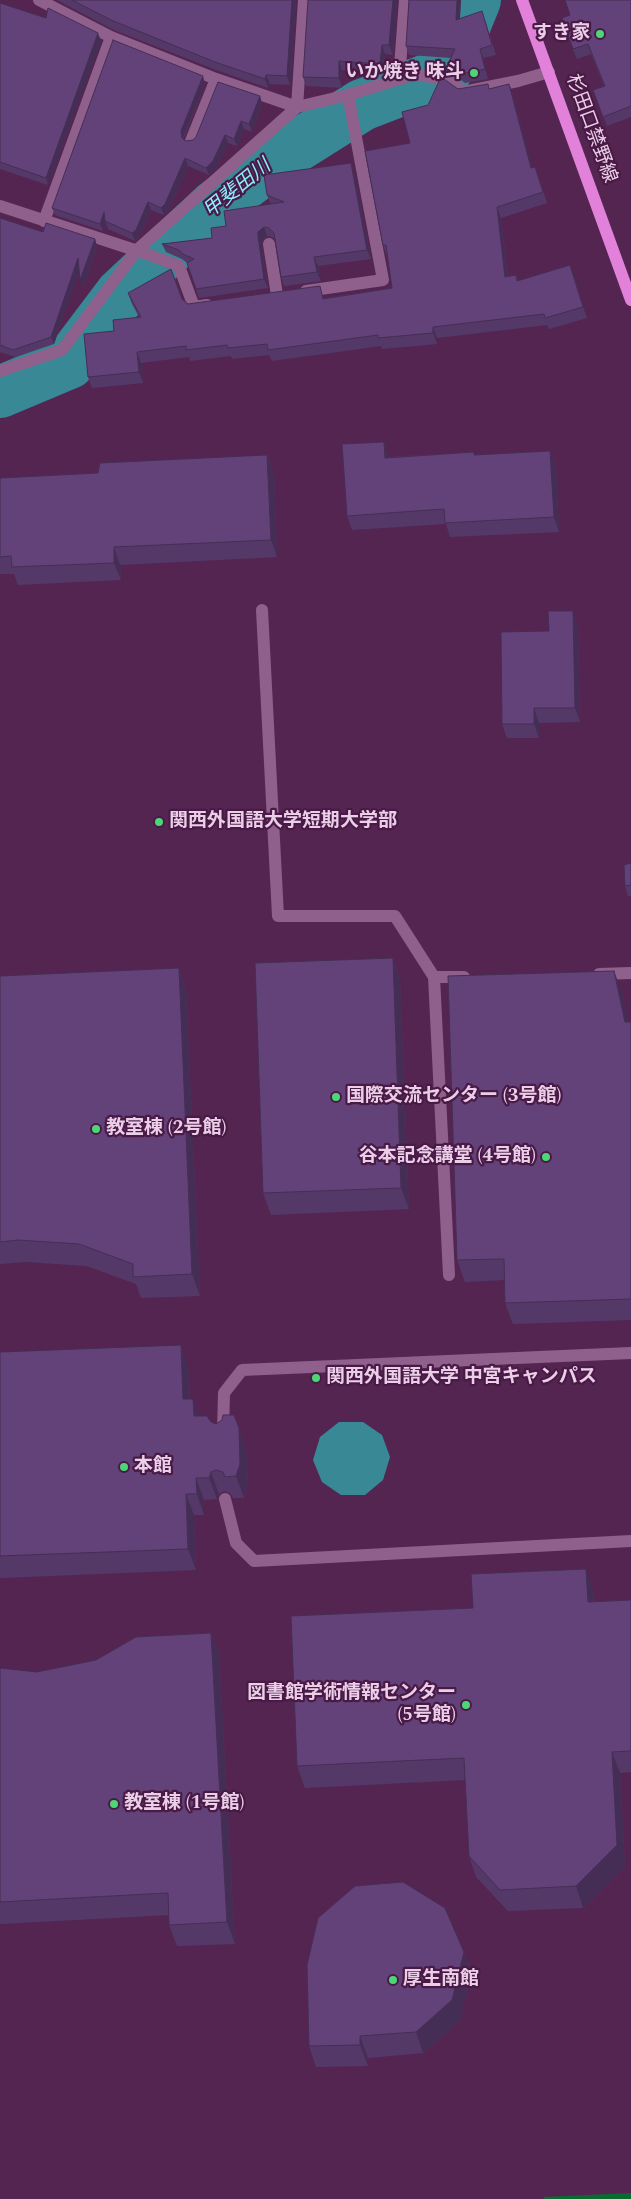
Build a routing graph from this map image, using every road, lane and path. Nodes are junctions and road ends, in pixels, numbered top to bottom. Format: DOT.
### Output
graph roads {
  1 [pos="39,0"];
  2 [pos="304,0"];
  3 [pos="405,0"];
  4 [pos="522,0"];
  5 [pos="111,36"];
  6 [pos="549,72"];
  7 [pos="216,79"];
  8 [pos="400,80"];
  9 [pos="349,96"];
  10 [pos="297,107"];
  11 [pos="191,141"];
  12 [pos="0,206"];
  13 [pos="44,221"];
  14 [pos="269,244"];
  15 [pos="140,251"];
  16 [pos="631,300"];
  17 [pos="222,303"];
  18 [pos="0,371"];
  19 [pos="262,610"];
  20 [pos="631,973"];
  21 [pos="582,974"];
  22 [pos="473,976"];
  23 [pos="434,977"];
  24 [pos="449,1275"];
  25 [pos="631,1353"];
  26 [pos="223,1437"];
  27 [pos="225,1498"];
  28 [pos="631,1541"];
  1 -- 5 [label="street"];
  2 -- 10 [label="street"];
  3 -- 8 [label="street"];
  4 -- 6 [label="main road, 杉田口禁野線"];
  5 -- 7 [label="street"];
  5 -- 13 [label="street"];
  6 -- 8 [label="street"];
  6 -- 16 [label="main road, 杉田口禁野線"];
  7 -- 10 [label="street"];
  7 -- 11 [label="street"];
  8 -- 9 [label="street"];
  9 -- 10 [label="street"];
  9 -- 14 [label="street"];
  10 -- 15 [label="street"];
  12 -- 13 [label="street"];
  13 -- 15 [label="street"];
  15 -- 17 [label="street"];
  15 -- 18 [label="street"];
  19 -- 23 [label="street"];
  20 -- 21 [label="street"];
  22 -- 23 [label="street"];
  23 -- 24 [label="street"];
  25 -- 26 [label="street"];
  27 -- 28 [label="street"];
}
